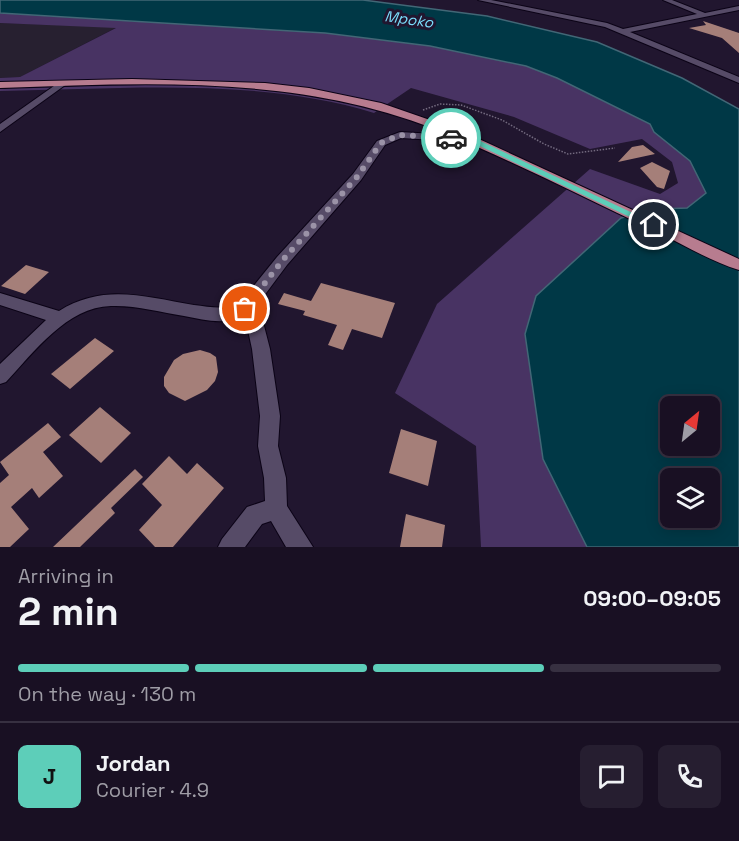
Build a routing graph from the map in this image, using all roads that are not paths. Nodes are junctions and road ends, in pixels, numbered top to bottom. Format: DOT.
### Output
graph roads {
  1 [pos="481,0"];
  2 [pos="666,0"];
  3 [pos="739,8"];
  4 [pos="705,15"];
  5 [pos="624,31"];
  6 [pos="739,80"];
  7 [pos="64,83"];
  8 [pos="0,85"];
  9 [pos="0,129"];
  10 [pos="470,139"];
  11 [pos="739,265"];
  12 [pos="0,299"];
  13 [pos="245,309"];
  14 [pos="61,318"];
  15 [pos="0,376"];
  16 [pos="276,508"];
  17 [pos="230,547"];
  18 [pos="301,547"];
  1 -- 5 [label="street"];
  2 -- 4 [label="street"];
  3 -- 4 [label="street"];
  4 -- 5 [label="street"];
  5 -- 6 [label="street"];
  7 -- 8 [label="main road"];
  7 -- 9 [label="street"];
  7 -- 10 [label="main road"];
  10 -- 11 [label="main road"];
  10 -- 13 [label="street"];
  12 -- 14 [label="street"];
  13 -- 14 [label="street"];
  13 -- 16 [label="street"];
  14 -- 15 [label="street"];
  16 -- 17 [label="street"];
  16 -- 18 [label="street"];
}
